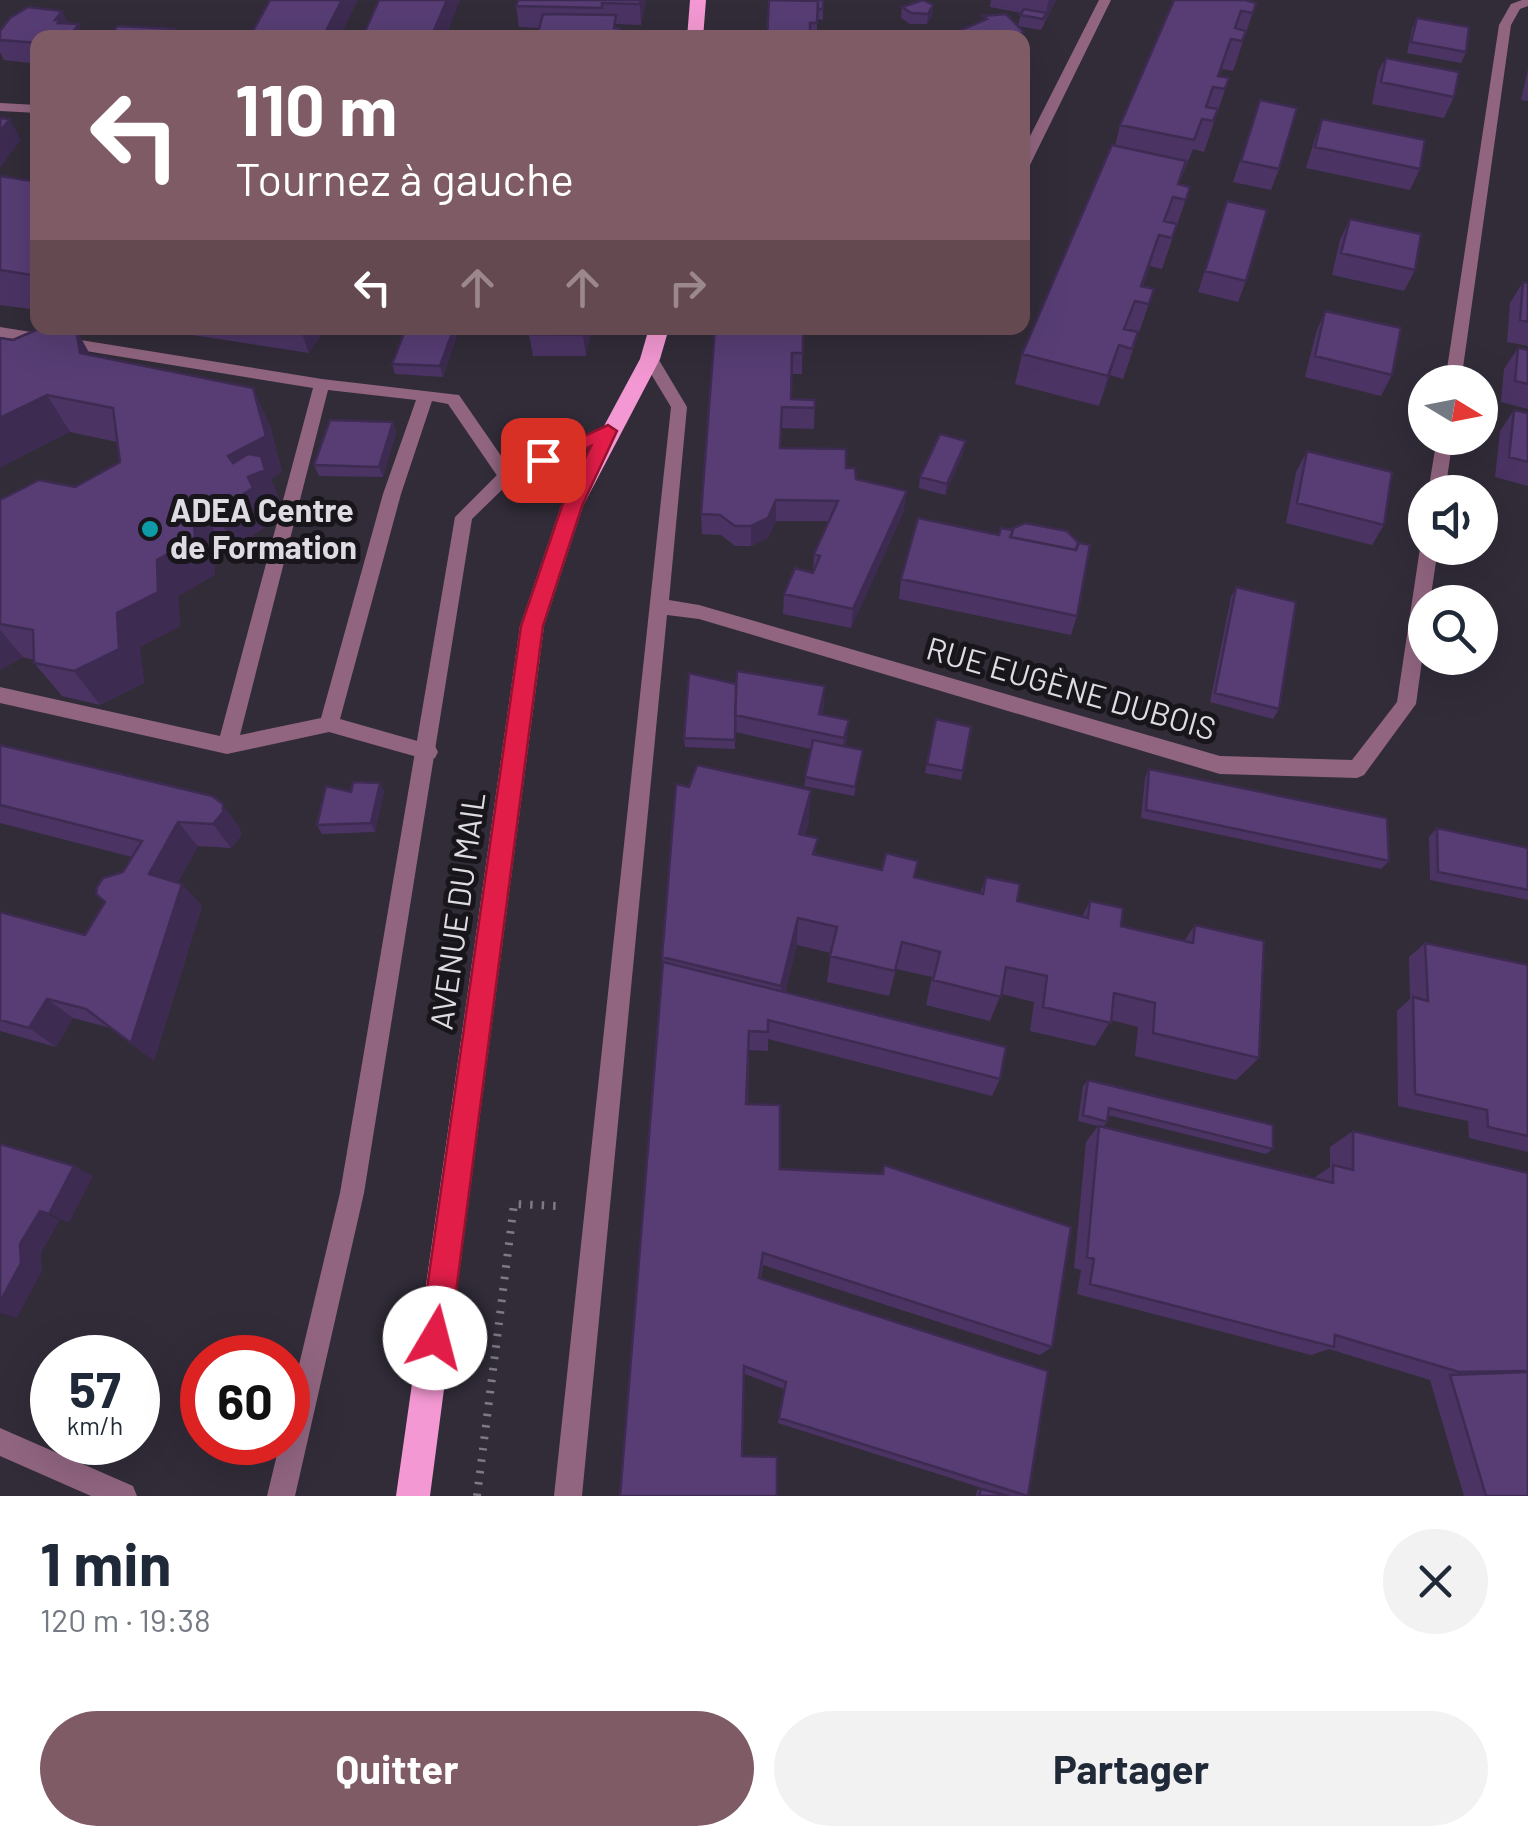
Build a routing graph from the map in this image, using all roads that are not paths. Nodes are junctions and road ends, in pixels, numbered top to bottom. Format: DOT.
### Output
graph roads {
  1 [pos="698,0"];
  2 [pos="1105,0"];
  3 [pos="1515,3"];
  4 [pos="696,30"];
  5 [pos="0,107"];
  6 [pos="30,109"];
  7 [pos="1030,151"];
  8 [pos="0,332"];
  9 [pos="657,335"];
  10 [pos="650,359"];
  11 [pos="1455,365"];
  12 [pos="322,384"];
  13 [pos="426,395"];
  14 [pos="608,431"];
  15 [pos="506,476"];
  16 [pos="1426,565"];
  17 [pos="657,606"];
  18 [pos="0,696"];
  19 [pos="329,724"];
  20 [pos="227,746"];
  21 [pos="428,752"];
  22 [pos="0,1442"];
  23 [pos="123,1496"];
  24 [pos="280,1496"];
  25 [pos="413,1496"];
  26 [pos="568,1496"];
  1 -- 4 [label="main road"];
  2 -- 7 [label="street"];
  3 -- 11 [label="street"];
  5 -- 6 [label="street"];
  8 -- 12 [label="street"];
  9 -- 10 [label="main road, AVENUE DU MAIL"];
  10 -- 14 [label="main road, AVENUE DU MAIL"];
  10 -- 17 [label="street"];
  12 -- 13 [label="street"];
  12 -- 20 [label="street"];
  13 -- 15 [label="street"];
  13 -- 19 [label="street"];
  14 -- 15 [label="street"];
  14 -- 25 [label="main road, AVENUE DU MAIL"];
  15 -- 21 [label="street"];
  16 -- 17 [label="street, RUE EUGÈNE DUBOIS"];
  17 -- 26 [label="street"];
  18 -- 20 [label="street"];
  19 -- 20 [label="street"];
  19 -- 21 [label="street"];
  21 -- 24 [label="street"];
  22 -- 23 [label="street"];
}
